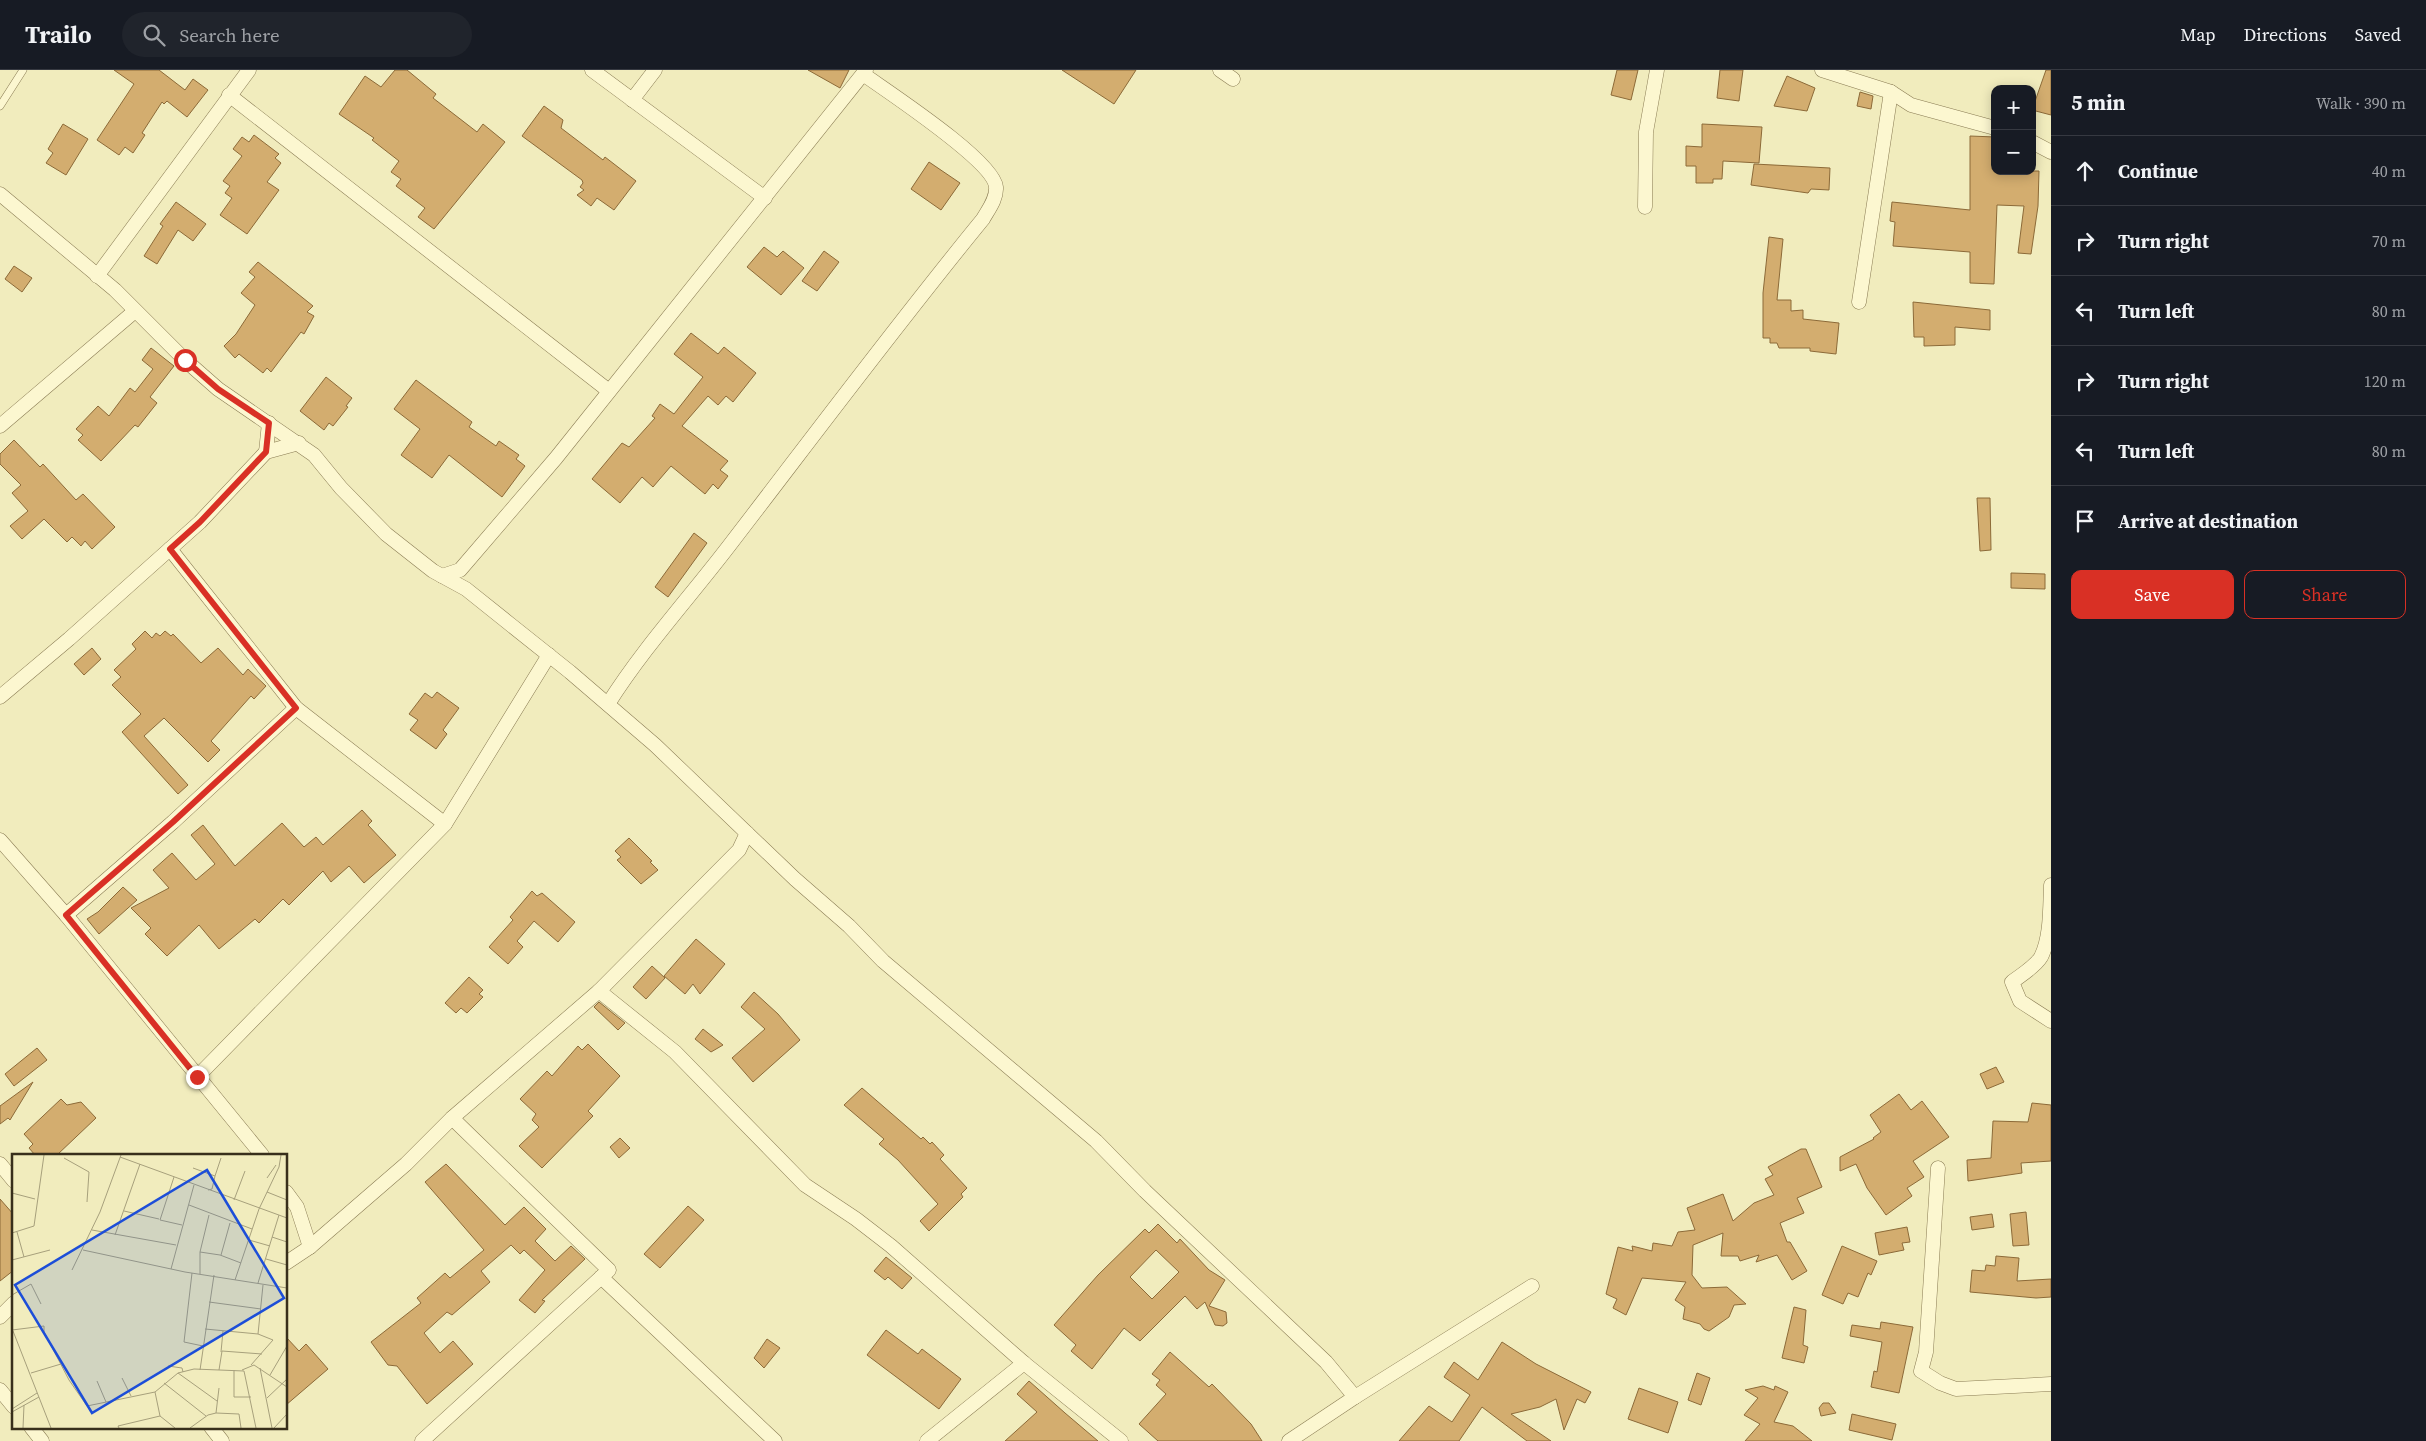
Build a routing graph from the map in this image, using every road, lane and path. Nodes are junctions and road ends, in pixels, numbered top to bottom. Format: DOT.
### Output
graph roads {
  1 [pos="23,70"];
  2 [pos="249,70"];
  3 [pos="592,70"];
  4 [pos="654,70"];
  5 [pos="1220,70"];
  6 [pos="1656,70"];
  7 [pos="1822,70"];
  8 [pos="865,72"];
  9 [pos="1233,79"];
  10 [pos="1892,92"];
  11 [pos="229,95"];
  12 [pos="632,100"];
  13 [pos="0,106"];
  14 [pos="1991,127"];
  15 [pos="2036,144"];
  16 [pos="2051,152"];
  17 [pos="0,194"];
  18 [pos="764,198"];
  19 [pos="1645,207"];
  20 [pos="97,276"];
  21 [pos="1859,302"];
  22 [pos="136,311"];
  23 [pos="609,391"];
  24 [pos="269,423"];
  25 [pos="0,426"];
  26 [pos="300,443"];
  27 [pos="266,452"];
  28 [pos="170,549"];
  29 [pos="460,570"];
  30 [pos="442,576"];
  31 [pos="466,589"];
  32 [pos="549,655"];
  33 [pos="2,691"];
  34 [pos="608,704"];
  35 [pos="296,708"];
  36 [pos="445,824"];
  37 [pos="747,834"];
  38 [pos="0,840"];
  39 [pos="2051,885"];
  40 [pos="66,915"];
  41 [pos="599,991"];
  42 [pos="2051,1021"];
  43 [pos="197,1077"];
  44 [pos="452,1118"];
  45 [pos="261,1154"];
  46 [pos="0,1164"];
  47 [pos="1938,1168"];
  48 [pos="12,1179"];
  49 [pos="288,1195"];
  50 [pos="310,1247"];
  51 [pos="288,1262"];
  52 [pos="601,1277"];
  53 [pos="1532,1286"];
  54 [pos="12,1305"];
  55 [pos="0,1317"];
  56 [pos="1024,1363"];
  57 [pos="2051,1384"];
  58 [pos="0,1390"];
  59 [pos="1355,1397"];
  60 [pos="12,1405"];
  61 [pos="32,1428"];
  62 [pos="212,1428"];
  63 [pos="42,1441"];
  64 [pos="222,1441"];
  65 [pos="422,1441"];
  66 [pos="775,1441"];
  67 [pos="927,1441"];
  68 [pos="1121,1441"];
  69 [pos="1289,1441"];
  1 -- 13 [label="lane"];
  2 -- 11 [label="street"];
  3 -- 12 [label="street"];
  4 -- 12 [label="street"];
  5 -- 9 [label="street"];
  6 -- 19 [label="street"];
  7 -- 10 [label="street"];
  8 -- 18 [label="street"];
  8 -- 34 [label="street"];
  10 -- 14 [label="street"];
  10 -- 21 [label="street"];
  11 -- 20 [label="street"];
  11 -- 23 [label="street"];
  12 -- 18 [label="street"];
  15 -- 16 [label="street"];
  17 -- 20 [label="street"];
  18 -- 23 [label="street"];
  20 -- 22 [label="street"];
  22 -- 24 [label="street"];
  22 -- 25 [label="street"];
  23 -- 29 [label="street"];
  24 -- 26 [label="street"];
  24 -- 27 [label="street"];
  26 -- 27 [label="street"];
  26 -- 30 [label="street"];
  27 -- 28 [label="street"];
  28 -- 33 [label="street"];
  28 -- 35 [label="street"];
  29 -- 30 [label="street"];
  29 -- 31 [label="street"];
  30 -- 31 [label="street"];
  31 -- 32 [label="street"];
  32 -- 34 [label="street"];
  32 -- 36 [label="street"];
  34 -- 37 [label="street"];
  35 -- 36 [label="street"];
  35 -- 40 [label="street"];
  36 -- 43 [label="street"];
  37 -- 41 [label="street"];
  37 -- 59 [label="street"];
  38 -- 40 [label="street"];
  39 -- 42 [label="street"];
  40 -- 43 [label="street"];
  41 -- 44 [label="street"];
  41 -- 56 [label="street"];
  43 -- 45 [label="street"];
  44 -- 50 [label="street"];
  44 -- 52 [label="street"];
  46 -- 48 [label="street"];
  47 -- 57 [label="street"];
  49 -- 50 [label="street"];
  50 -- 51 [label="street"];
  52 -- 65 [label="street"];
  52 -- 66 [label="street"];
  53 -- 59 [label="street"];
  54 -- 55 [label="street"];
  56 -- 67 [label="street"];
  56 -- 68 [label="street"];
  58 -- 60 [label="street"];
  59 -- 69 [label="street"];
  61 -- 63 [label="street"];
  62 -- 64 [label="street"];
}
